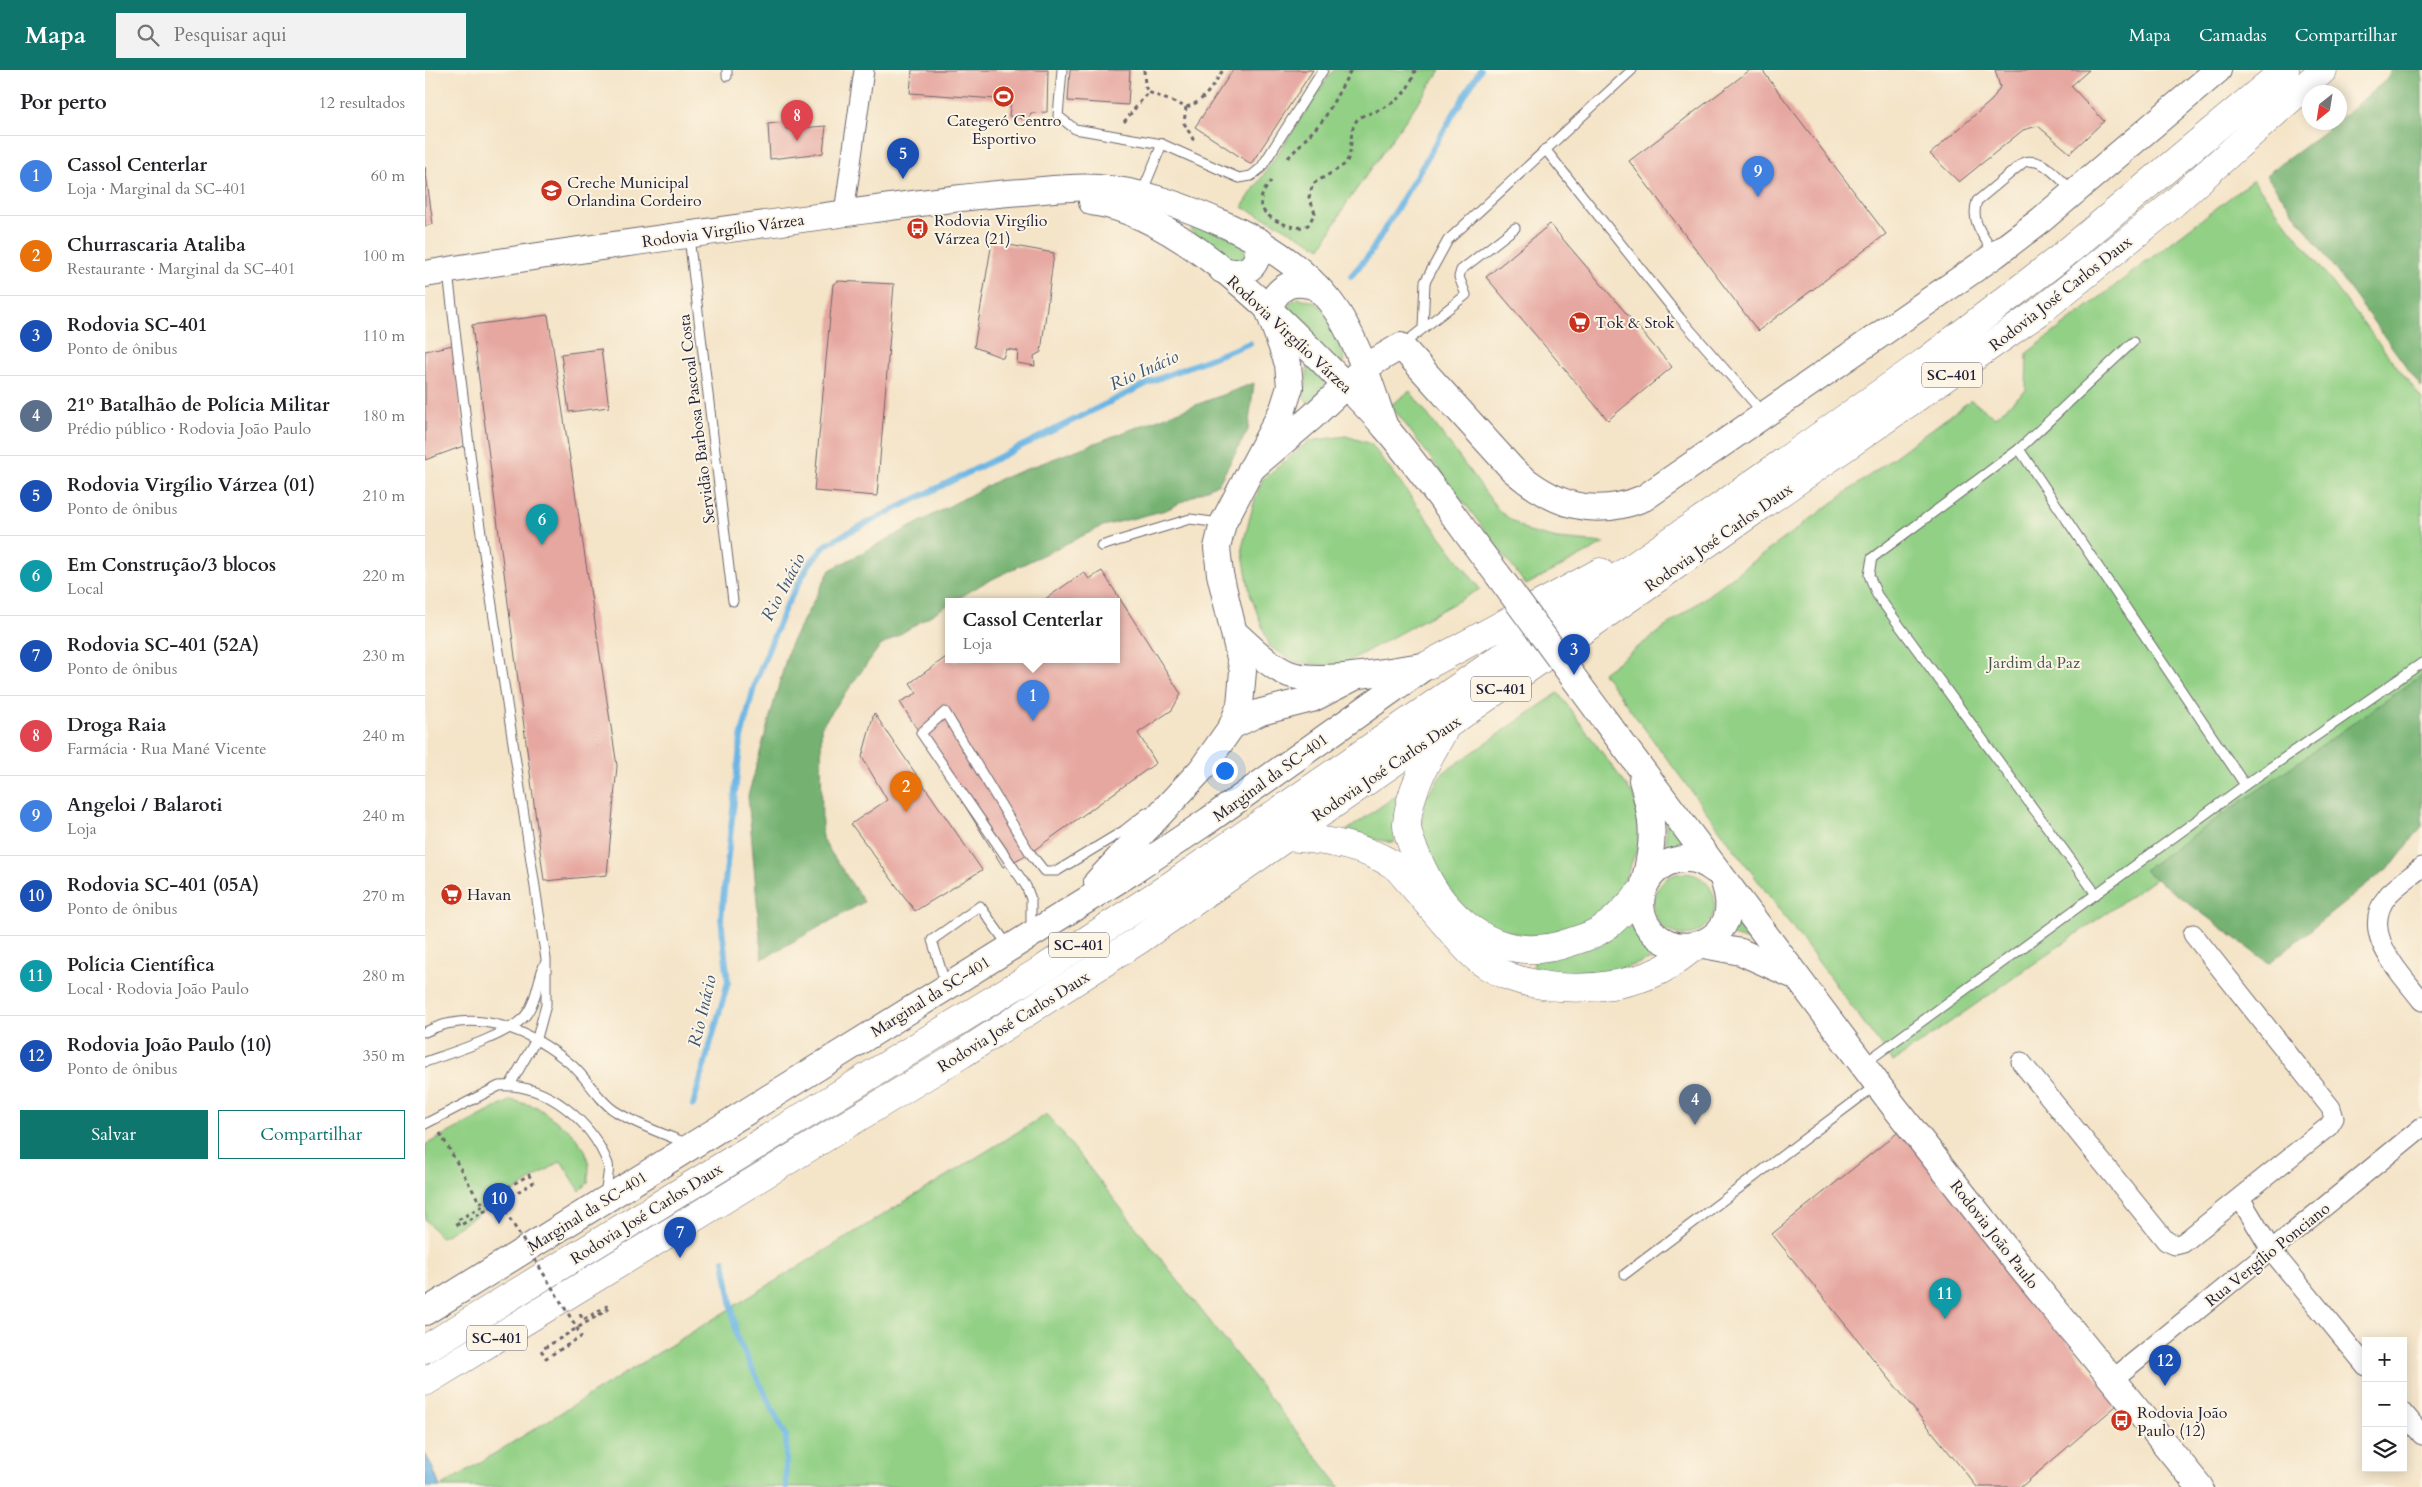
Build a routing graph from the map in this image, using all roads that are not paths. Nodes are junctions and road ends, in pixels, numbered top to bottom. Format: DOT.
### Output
graph roads {
  1 [pos="864,70"];
  2 [pos="1062,70"];
  3 [pos="1323,70"];
  4 [pos="1632,70"];
  5 [pos="2218,70"];
  6 [pos="2285,70"];
  7 [pos="2323,70"];
  8 [pos="1162,144"];
  9 [pos="1545,149"];
  10 [pos="1021,192"];
  11 [pos="2074,192"];
  12 [pos="1141,194"];
  13 [pos="844,213"];
  14 [pos="1515,228"];
  15 [pos="689,234"];
  16 [pos="1259,241"];
  17 [pos="1995,255"];
  18 [pos="1221,270"];
  19 [pos="436,272"];
  20 [pos="1317,287"];
  21 [pos="1268,309"];
  22 [pos="1423,327"];
  23 [pos="2133,342"];
  24 [pos="1401,346"];
  25 [pos="1364,368"];
  26 [pos="1346,386"];
  27 [pos="1765,415"];
  28 [pos="1313,417"];
  29 [pos="1376,418"];
  30 [pos="2019,449"];
  31 [pos="1251,469"];
  32 [pos="1714,511"];
  33 [pos="1223,523"];
  34 [pos="1101,546"];
  35 [pos="733,601"];
  36 [pos="1236,634"];
  37 [pos="2422,663"];
  38 [pos="1426,666"];
  39 [pos="1359,674"];
  40 [pos="1601,715"];
  41 [pos="1232,726"];
  42 [pos="1445,728"];
  43 [pos="1637,764"];
  44 [pos="1201,770"];
  45 [pos="2245,785"];
  46 [pos="1286,837"];
  47 [pos="2422,867"];
  48 [pos="1720,876"];
  49 [pos="1643,890"];
  50 [pos="2096,894"];
  51 [pos="1073,908"];
  52 [pos="2193,934"];
  53 [pos="1020,941"];
  54 [pos="1699,944"];
  55 [pos="546,959"];
  56 [pos="1795,977"];
  57 [pos="946,986"];
  58 [pos="2422,1001"];
  59 [pos="510,1027"];
  60 [pos="425,1032"];
  61 [pos="537,1038"];
  62 [pos="425,1062"];
  63 [pos="2021,1062"];
  64 [pos="1870,1074"];
  65 [pos="510,1085"];
  66 [pos="429,1122"];
  67 [pos="2422,1127"];
  68 [pos="693,1146"];
  69 [pos="2240,1198"];
  70 [pos="605,1200"];
  71 [pos="2271,1250"];
  72 [pos="1625,1274"];
  73 [pos="425,1312"];
  74 [pos="425,1348"];
  75 [pos="2362,1361"];
  76 [pos="2112,1380"];
  77 [pos="425,1382"];
  78 [pos="2407,1417"];
  79 [pos="2422,1435"];
  80 [pos="2200,1487"];
  1 -- 13 [label="street"];
  2 -- 8 [label="lane"];
  3 -- 8 [label="lane"];
  4 -- 9 [label="lane"];
  5 -- 11 [label="main road"];
  6 -- 32 [label="highway, Rodovia José Carlos Daux / SC-401"];
  7 -- 42 [label="highway, Rodovia José Carlos Daux / SC-401"];
  8 -- 12 [label="lane"];
  9 -- 22 [label="lane"];
  9 -- 27 [label="lane"];
  10 -- 12 [label="main road, Rodovia Virgílio Várzea"];
  10 -- 13 [label="main road, Rodovia Virgílio Várzea"];
  10 -- 18 [label="main road, Rodovia Virgílio Várzea"];
  11 -- 17 [label="main road"];
  11 -- 17 [label="lane"];
  12 -- 16 [label="main road, Rodovia Virgílio Várzea"];
  13 -- 15 [label="main road, Rodovia Virgílio Várzea"];
  14 -- 22 [label="lane"];
  15 -- 19 [label="main road, Rodovia Virgílio Várzea"];
  15 -- 35 [label="lane, Servidão Barbosa Pascoal Costa"];
  16 -- 18 [label="main road"];
  16 -- 20 [label="main road, Rodovia Virgílio Várzea"];
  17 -- 27 [label="main road"];
  18 -- 21 [label="main road, Rodovia Virgílio Várzea"];
  19 -- 55 [label="lane"];
  20 -- 21 [label="main road"];
  20 -- 25 [label="main road, Rodovia Virgílio Várzea"];
  21 -- 26 [label="main road, Rodovia Virgílio Várzea"];
  21 -- 31 [label="main road"];
  22 -- 24 [label="lane"];
  23 -- 30 [label="lane"];
  24 -- 25 [label="main road"];
  24 -- 27 [label="main road"];
  25 -- 26 [label="main road"];
  25 -- 29 [label="main road, Rodovia Virgílio Várzea"];
  26 -- 28 [label="main road"];
  26 -- 29 [label="main road, Rodovia Virgílio Várzea"];
  28 -- 29 [label="main road"];
  28 -- 31 [label="main road"];
  29 -- 40 [label="main road, Rodovia Virgílio Várzea, bridge"];
  30 -- 45 [label="lane"];
  30 -- 50 [label="lane"];
  31 -- 33 [label="main road"];
  32 -- 38 [label="highway"];
  32 -- 74 [label="highway, Rodovia José Carlos Daux / SC-401"];
  33 -- 34 [label="lane"];
  33 -- 36 [label="main road"];
  36 -- 39 [label="main road"];
  36 -- 41 [label="main road"];
  37 -- 45 [label="lane"];
  38 -- 39 [label="main road"];
  38 -- 51 [label="main road, Marginal da SC-401"];
  39 -- 41 [label="main road"];
  40 -- 43 [label="main road, Rodovia João Paulo"];
  41 -- 44 [label="main road"];
  42 -- 46 [label="highway, Rodovia José Carlos Daux / SC-401"];
  42 -- 49 [label="highway"];
  43 -- 48 [label="main road, Rodovia João Paulo"];
  43 -- 49 [label="main road, Rodovia João Paulo"];
  44 -- 51 [label="main road"];
  44 -- 53 [label="lane"];
  45 -- 50 [label="lane"];
  46 -- 54 [label="highway"];
  46 -- 77 [label="highway, Rodovia José Carlos Daux / SC-401"];
  47 -- 58 [label="street"];
  48 -- 49 [label="main road"];
  48 -- 54 [label="main road"];
  48 -- 56 [label="main road, Rodovia João Paulo"];
  49 -- 54 [label="main road"];
  50 -- 64 [label="lane"];
  51 -- 53 [label="main road, Marginal da SC-401"];
  52 -- 69 [label="street"];
  53 -- 57 [label="main road, Marginal da SC-401"];
  53 -- 57 [label="lane"];
  54 -- 56 [label="main road, Rodovia João Paulo"];
  55 -- 59 [label="lane"];
  55 -- 61 [label="lane"];
  56 -- 64 [label="main road, Rodovia João Paulo"];
  57 -- 68 [label="main road, Marginal da SC-401"];
  59 -- 60 [label="lane"];
  59 -- 61 [label="lane"];
  59 -- 62 [label="lane"];
  61 -- 65 [label="lane"];
  61 -- 68 [label="lane"];
  63 -- 69 [label="street"];
  64 -- 72 [label="lane"];
  64 -- 76 [label="main road, Rodovia João Paulo"];
  65 -- 66 [label="lane"];
  65 -- 70 [label="lane"];
  67 -- 71 [label="street, Rua Vergílio Ponciano"];
  68 -- 70 [label="main road, Marginal da SC-401"];
  69 -- 71 [label="street"];
  70 -- 73 [label="main road, Marginal da SC-401"];
  71 -- 75 [label="street"];
  71 -- 76 [label="street, Rua Vergílio Ponciano"];
  76 -- 80 [label="main road, Rodovia João Paulo"];
  78 -- 79 [label="street"];
}
